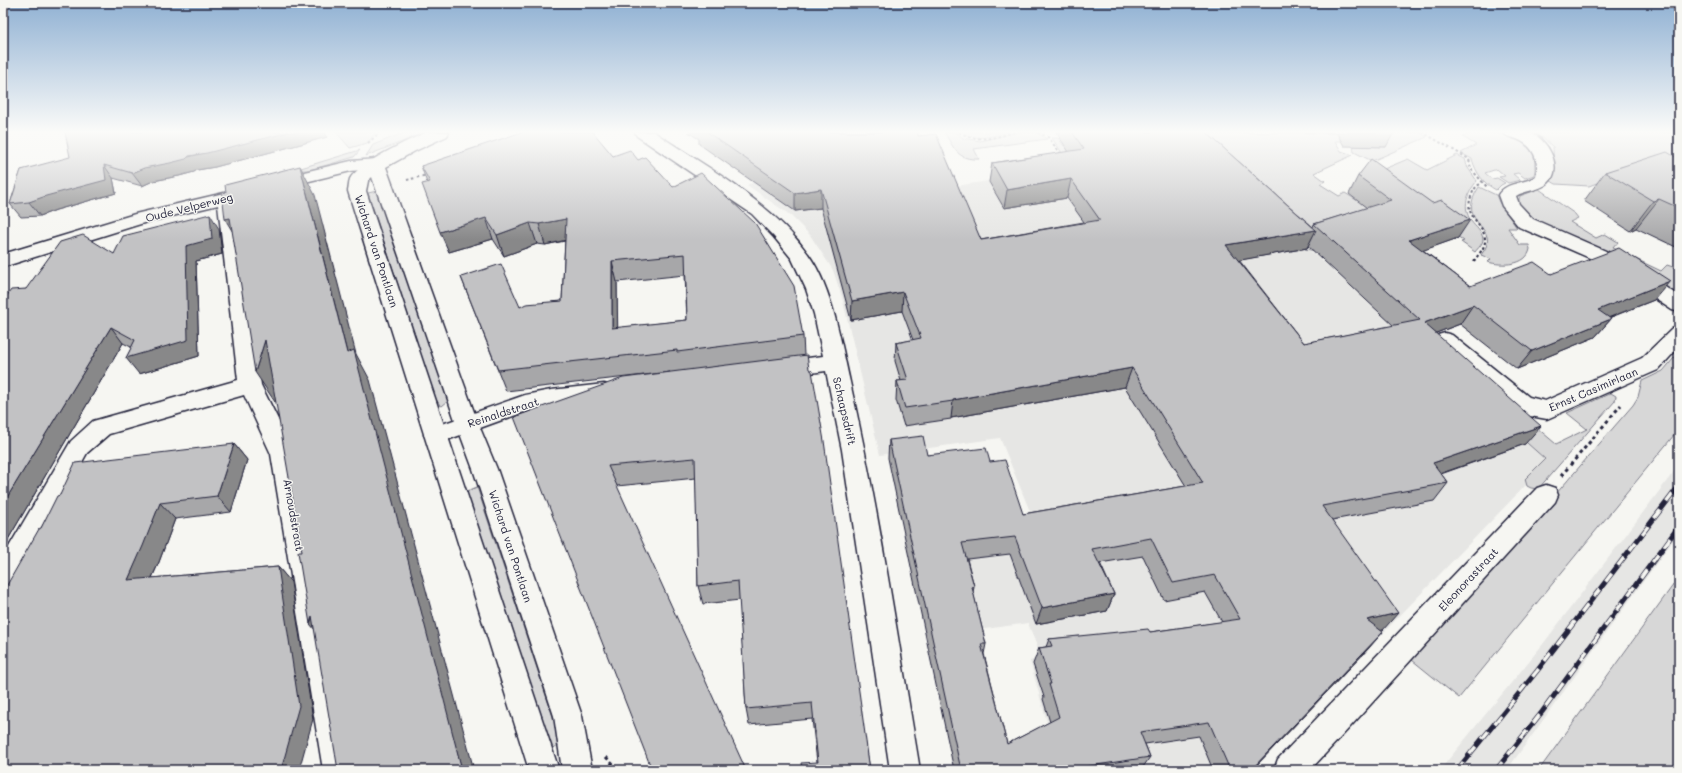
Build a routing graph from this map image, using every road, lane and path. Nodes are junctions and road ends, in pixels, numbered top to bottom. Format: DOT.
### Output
graph roads {
  1 [pos="340,168"];
  2 [pos="372,168"];
  3 [pos="378,168"];
  4 [pos="697,168"];
  5 [pos="1472,168"];
  6 [pos="1546,168"];
  7 [pos="1482,183"];
  8 [pos="1507,195"];
  9 [pos="226,198"];
  10 [pos="3,260"];
  11 [pos="1474,261"];
  12 [pos="1679,305"];
  13 [pos="1679,334"];
  14 [pos="1445,340"];
  15 [pos="834,362"];
  16 [pos="756,372"];
  17 [pos="1622,377"];
  18 [pos="250,385"];
  19 [pos="624,389"];
  20 [pos="467,424"];
  21 [pos="436,435"];
  22 [pos="1546,495"];
  23 [pos="3,581"];
  24 [pos="338,770"];
  25 [pos="544,770"];
  26 [pos="577,770"];
  27 [pos="905,770"];
  28 [pos="1290,770"];
  1 -- 9 [label="street, Oude Velperweg"];
  2 -- 21 [label="street, Wichard van Pontlaan"];
  3 -- 20 [label="street, Wichard van Pontlaan"];
  4 -- 15 [label="street, Schaapsdrift"];
  5 -- 7 [label="path"];
  6 -- 8 [label="street"];
  7 -- 8 [label="path"];
  7 -- 11 [label="path"];
  8 -- 12 [label="street"];
  9 -- 10 [label="street, Oude Velperweg"];
  9 -- 18 [label="street, Arnoudstraat"];
  13 -- 17 [label="street, Ernst Casimirlaan"];
  14 -- 17 [label="street, Ernst Casimirlaan"];
  15 -- 16 [label="street"];
  15 -- 27 [label="street, Schaapsdrift"];
  17 -- 22 [label="path"];
  18 -- 23 [label="street"];
  18 -- 24 [label="street, Arnoudstraat"];
  19 -- 20 [label="street, Reinaldstraat"];
  20 -- 21 [label="street, Reinaldstraat"];
  20 -- 26 [label="street, Wichard van Pontlaan"];
  21 -- 25 [label="street, Wichard van Pontlaan"];
  22 -- 28 [label="street, Eleonorastraat"];
}
